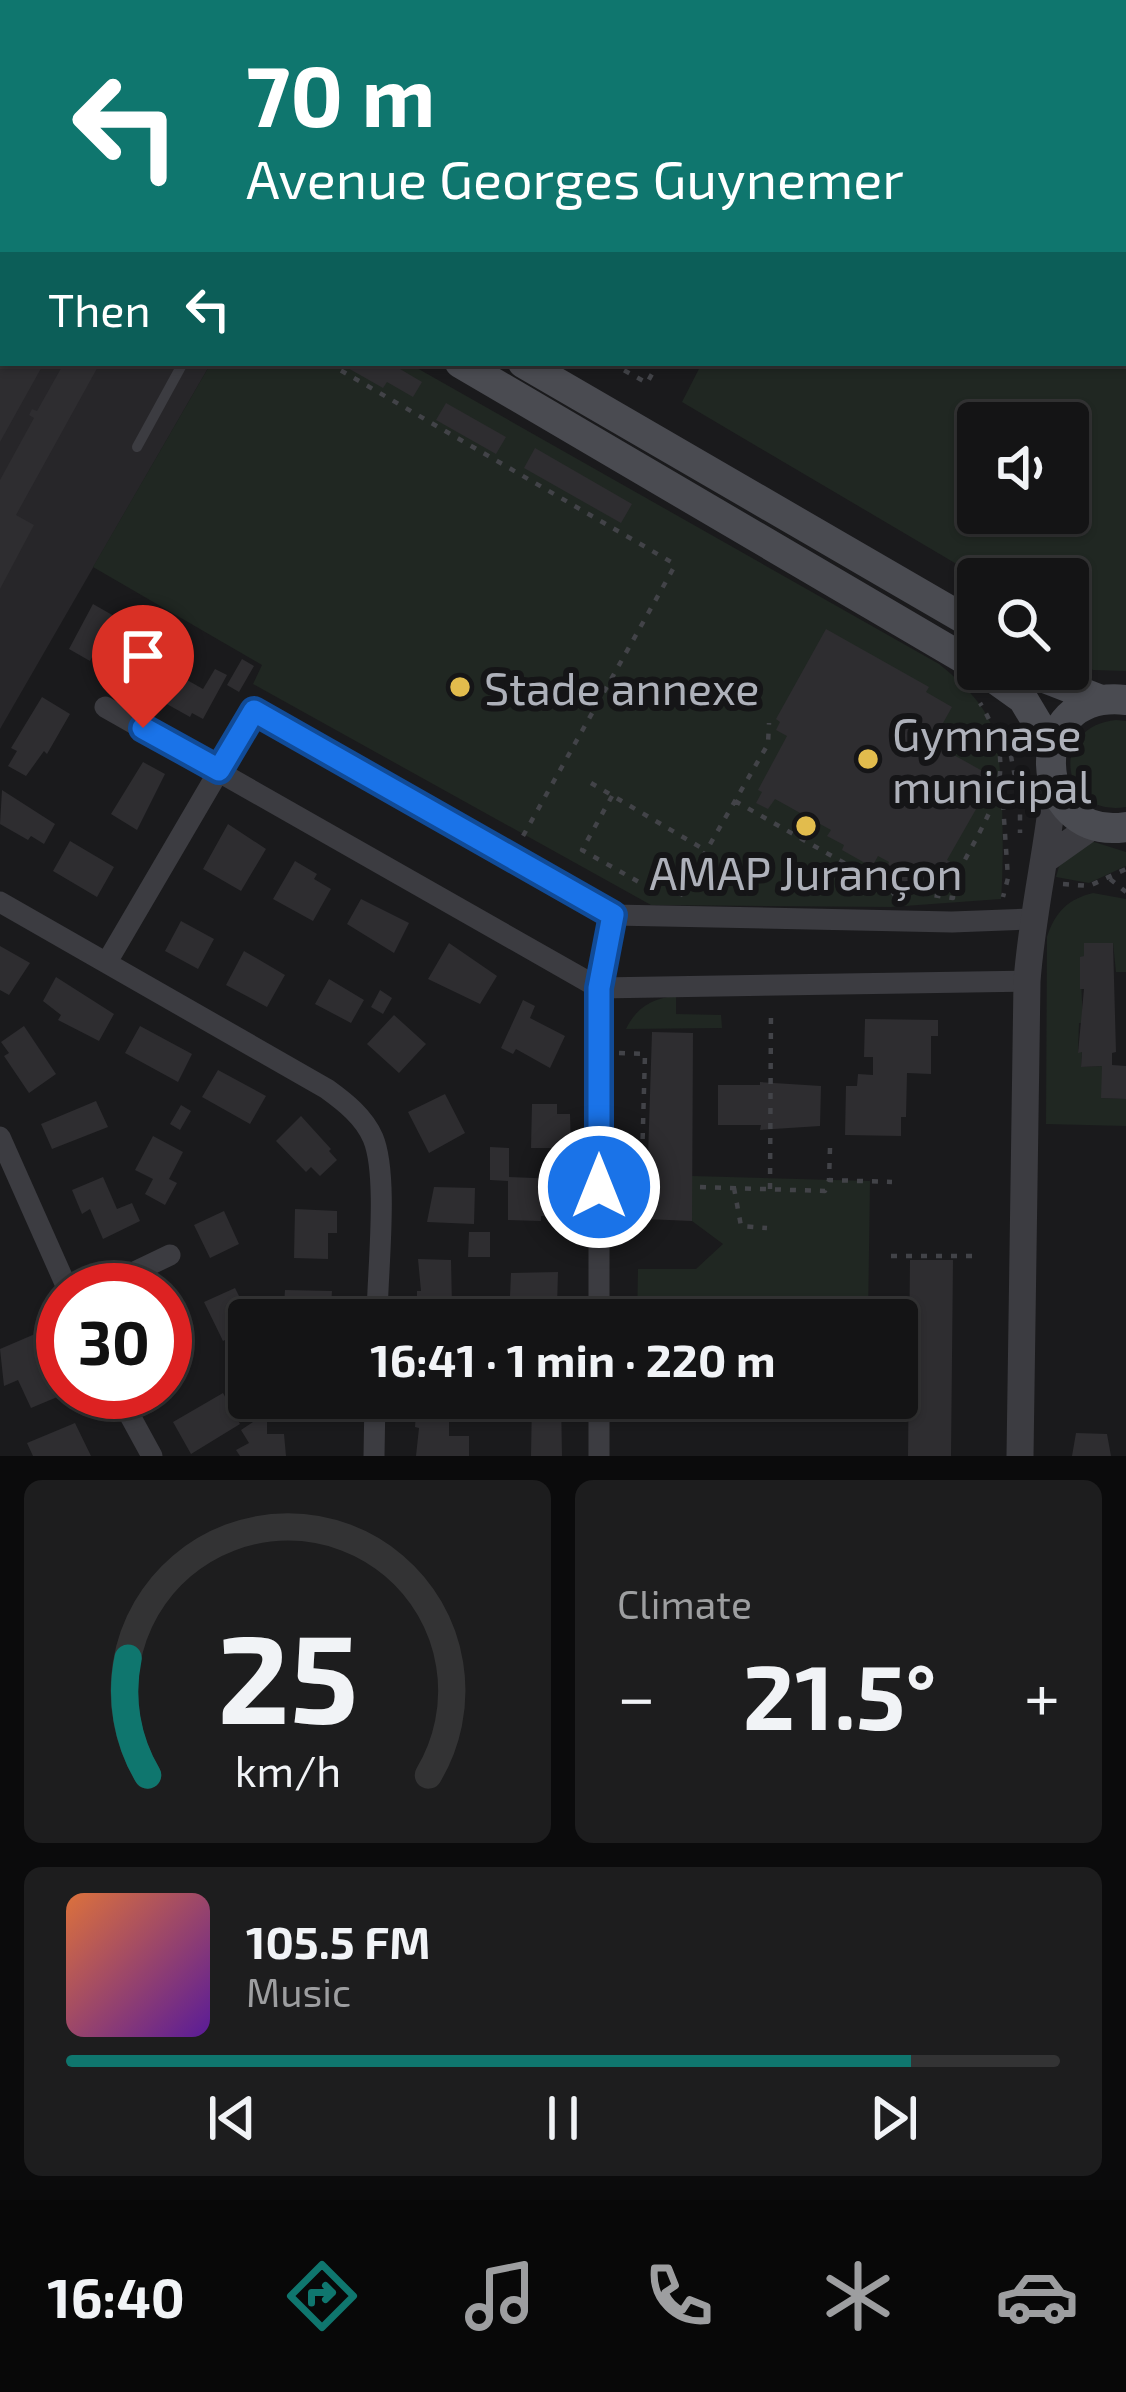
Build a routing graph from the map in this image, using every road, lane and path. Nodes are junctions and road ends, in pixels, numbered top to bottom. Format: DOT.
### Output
graph roads {
  1 [pos="181,366"];
  2 [pos="333,366"];
  3 [pos="465,366"];
  4 [pos="528,366"];
  5 [pos="616,366"];
  6 [pos="656,366"];
  7 [pos="137,447"];
  8 [pos="957,614"];
  9 [pos="957,655"];
  10 [pos="1011,690"];
  11 [pos="1082,690"];
  12 [pos="1113,700"];
  13 [pos="979,701"];
  14 [pos="106,707"];
  15 [pos="769,723"];
  16 [pos="1008,733"];
  17 [pos="1051,746"];
  18 [pos="219,770"];
  19 [pos="591,784"];
  20 [pos="1002,784"];
  21 [pos="1054,788"];
  22 [pos="612,796"];
  23 [pos="735,801"];
  24 [pos="1116,829"];
  25 [pos="1019,848"];
  26 [pos="706,850"];
  27 [pos="511,857"];
  28 [pos="1126,869"];
  29 [pos="1051,871"];
  30 [pos="1110,879"];
  31 [pos="890,889"];
  32 [pos="1126,892"];
  33 [pos="0,902"];
  34 [pos="672,910"];
  35 [pos="613,915"];
  36 [pos="1033,919"];
  37 [pos="998,920"];
  38 [pos="916,921"];
  39 [pos="107,962"];
  40 [pos="1027,981"];
  41 [pos="772,985"];
  42 [pos="599,988"];
  43 [pos="599,1053"];
  44 [pos="0,1137"];
  45 [pos="830,1148"];
  46 [pos="829,1180"];
  47 [pos="892,1182"];
  48 [pos="700,1187"];
  49 [pos="734,1188"];
  50 [pos="770,1189"];
  51 [pos="767,1228"];
  52 [pos="640,1232"];
  53 [pos="170,1256"];
  54 [pos="891,1256"];
  55 [pos="972,1256"];
  56 [pos="56,1263"];
  57 [pos="155,1263"];
  58 [pos="377,1299"];
  59 [pos="599,1299"];
  60 [pos="132,1419"];
  61 [pos="375,1419"];
  62 [pos="599,1419"];
  63 [pos="152,1456"];
  64 [pos="374,1456"];
  65 [pos="599,1456"];
  66 [pos="1020,1456"];
  1 -- 7 [label="lane"];
  2 -- 27 [label="path"];
  3 -- 9 [label="main road"];
  4 -- 8 [label="main road"];
  5 -- 6 [label="path"];
  10 -- 17 [label="main road"];
  11 -- 12 [label="main road"];
  12 -- 17 [label="main road"];
  13 -- 20 [label="path"];
  14 -- 18 [label="street"];
  15 -- 23 [label="path"];
  16 -- 25 [label="path"];
  17 -- 21 [label="main road"];
  18 -- 27 [label="street"];
  18 -- 39 [label="street"];
  18 -- 42 [label="street"];
  19 -- 22 [label="path"];
  20 -- 31 [label="path"];
  20 -- 37 [label="path"];
  21 -- 24 [label="main road"];
  21 -- 29 [label="street"];
  22 -- 26 [label="path"];
  22 -- 34 [label="path"];
  23 -- 26 [label="path"];
  23 -- 31 [label="path"];
  24 -- 29 [label="street"];
  26 -- 34 [label="path"];
  27 -- 35 [label="street"];
  28 -- 30 [label="path"];
  29 -- 30 [label="path"];
  29 -- 36 [label="street"];
  30 -- 32 [label="path"];
  31 -- 38 [label="path"];
  33 -- 39 [label="street"];
  34 -- 35 [label="street"];
  34 -- 38 [label="street"];
  35 -- 42 [label="street"];
  36 -- 37 [label="street"];
  36 -- 40 [label="street"];
  37 -- 38 [label="street"];
  39 -- 58 [label="street"];
  40 -- 41 [label="street"];
  40 -- 66 [label="street"];
  41 -- 42 [label="street"];
  41 -- 50 [label="path"];
  42 -- 43 [label="street"];
  43 -- 52 [label="path"];
  43 -- 59 [label="street"];
  44 -- 56 [label="street"];
  45 -- 46 [label="path"];
  46 -- 47 [label="path"];
  46 -- 50 [label="path"];
  48 -- 49 [label="path"];
  49 -- 50 [label="path"];
  49 -- 51 [label="path"];
  53 -- 57 [label="street"];
  54 -- 55 [label="path"];
  60 -- 63 [label="street"];
  61 -- 64 [label="street"];
  62 -- 65 [label="street"];
}
